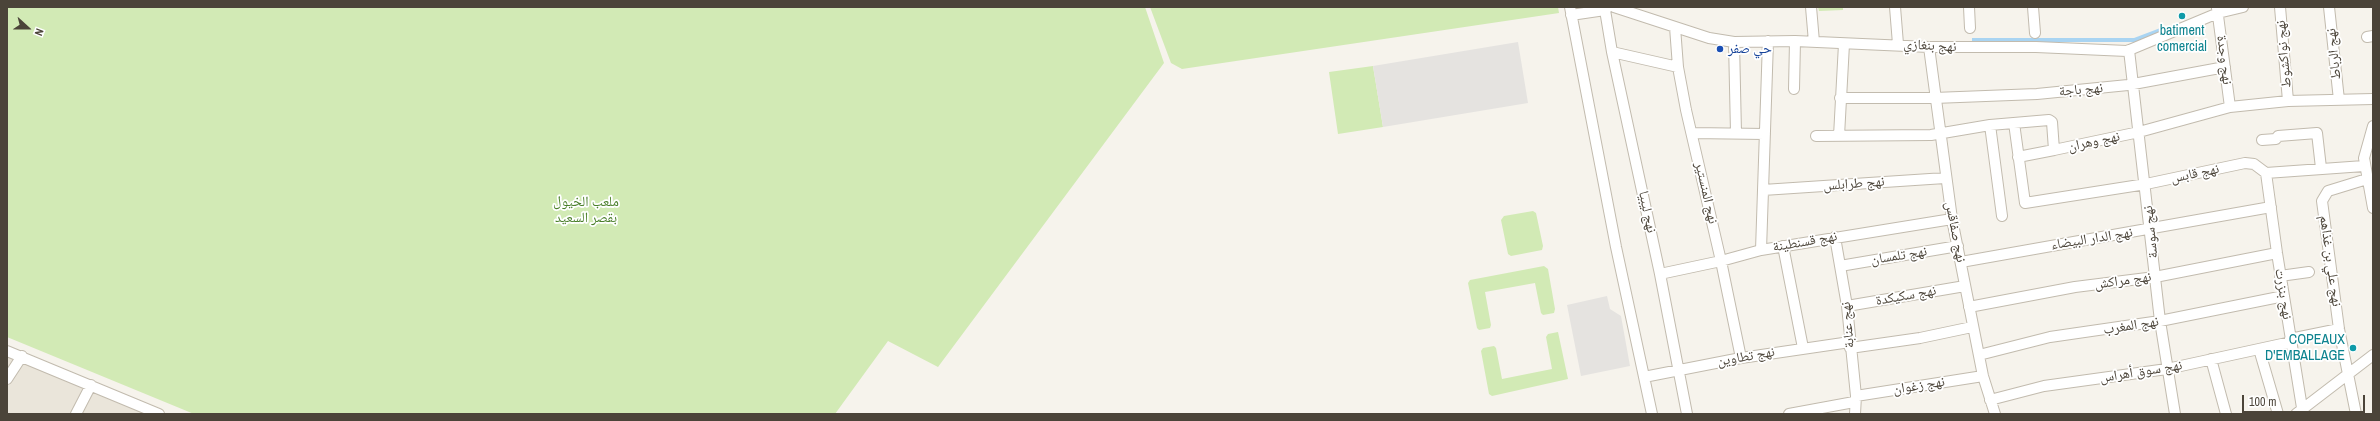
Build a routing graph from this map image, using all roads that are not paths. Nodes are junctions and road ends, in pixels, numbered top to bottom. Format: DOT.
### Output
graph roads {
  1 [pos="1811,7"];
  2 [pos="1895,7"];
  3 [pos="1969,7"];
  4 [pos="2033,7"];
  5 [pos="2243,7"];
  6 [pos="2280,7"];
  7 [pos="2329,7"];
  8 [pos="1609,8"];
  9 [pos="2217,10"];
  10 [pos="1570,11"];
  11 [pos="1675,27"];
  12 [pos="1970,28"];
  13 [pos="2035,33"];
  14 [pos="1768,41"];
  15 [pos="1795,41"];
  16 [pos="1734,42"];
  17 [pos="1814,42"];
  18 [pos="1844,44"];
  19 [pos="1898,44"];
  20 [pos="1929,47"];
  21 [pos="2129,50"];
  22 [pos="1612,52"];
  23 [pos="1678,67"];
  24 [pos="2225,67"];
  25 [pos="2133,85"];
  26 [pos="1794,90"];
  27 [pos="1840,98"];
  28 [pos="1934,98"];
  29 [pos="2373,99"];
  30 [pos="2339,100"];
  31 [pos="2288,101"];
  32 [pos="2230,107"];
  33 [pos="2014,123"];
  34 [pos="1990,125"];
  35 [pos="2373,126"];
  36 [pos="1692,132"];
  37 [pos="1939,132"];
  38 [pos="2139,132"];
  39 [pos="1736,133"];
  40 [pos="1765,134"];
  41 [pos="1816,136"];
  42 [pos="1839,136"];
  43 [pos="2262,140"];
  44 [pos="2370,144"];
  45 [pos="2054,150"];
  46 [pos="2018,156"];
  47 [pos="2364,166"];
  48 [pos="2321,168"];
  49 [pos="2266,173"];
  50 [pos="1945,178"];
  51 [pos="2368,179"];
  52 [pos="2146,184"];
  53 [pos="1764,190"];
  54 [pos="2271,207"];
  55 [pos="2373,208"];
  56 [pos="2002,216"];
  57 [pos="1952,219"];
  58 [pos="2151,230"];
  59 [pos="1836,237"];
  60 [pos="1783,246"];
  61 [pos="1958,246"];
  62 [pos="1761,250"];
  63 [pos="2277,252"];
  64 [pos="1722,261"];
  65 [pos="1961,262"];
  66 [pos="1840,266"];
  67 [pos="2309,272"];
  68 [pos="1660,274"];
  69 [pos="2280,276"];
  70 [pos="2155,277"];
  71 [pos="1965,286"];
  72 [pos="2284,296"];
  73 [pos="1847,306"];
  74 [pos="1969,307"];
  75 [pos="2160,321"];
  76 [pos="1972,327"];
  77 [pos="2339,329"];
  78 [pos="2291,340"];
  79 [pos="1850,345"];
  80 [pos="1802,348"];
  81 [pos="2259,349"];
  82 [pos="7,351"];
  83 [pos="1978,355"];
  84 [pos="2373,355"];
  85 [pos="22,356"];
  86 [pos="1740,358"];
  87 [pos="2211,359"];
  88 [pos="1679,369"];
  89 [pos="2167,369"];
  90 [pos="2348,374"];
  91 [pos="1983,376"];
  92 [pos="1644,377"];
  93 [pos="7,379"];
  94 [pos="91,385"];
  95 [pos="1855,399"];
  96 [pos="1990,400"];
  97 [pos="2300,412"];
  98 [pos="76,414"];
  99 [pos="159,414"];
  100 [pos="1652,414"];
  101 [pos="1687,414"];
  102 [pos="1788,414"];
  103 [pos="1855,414"];
  104 [pos="1994,414"];
  105 [pos="2175,414"];
  106 [pos="2226,414"];
  107 [pos="2278,414"];
  108 [pos="2356,414"];
  1 -- 17 [label="street"];
  2 -- 19 [label="street"];
  3 -- 12 [label="street"];
  4 -- 13 [label="street"];
  5 -- 9 [label="street, نهج بنغازي"];
  6 -- 31 [label="street, نهج نواكشوط"];
  7 -- 30 [label="street, نهج الرباط"];
  8 -- 10 [label="street, نهج بنغازي"];
  8 -- 11 [label="street, نهج بنغازي"];
  8 -- 22 [label="street, نهج ليبيا"];
  9 -- 21 [label="street, نهج بنغازي"];
  9 -- 24 [label="street, نهج وجدة"];
  10 -- 92 [label="street"];
  11 -- 16 [label="street, نهج بنغازي"];
  11 -- 23 [label="street, نهج المنستير"];
  14 -- 15 [label="street, نهج بنغازي"];
  14 -- 16 [label="street, نهج بنغازي"];
  14 -- 40 [label="street"];
  15 -- 17 [label="street, نهج بنغازي"];
  15 -- 26 [label="street"];
  16 -- 39 [label="street"];
  17 -- 18 [label="street, نهج بنغازي"];
  18 -- 19 [label="street, نهج بنغازي"];
  18 -- 27 [label="street"];
  19 -- 20 [label="street, نهج بنغازي"];
  20 -- 21 [label="street, نهج بنغازي"];
  20 -- 28 [label="street, نهج صفاقس"];
  21 -- 25 [label="street, نهج سوسة"];
  22 -- 23 [label="street"];
  22 -- 68 [label="street, نهج ليبيا"];
  23 -- 36 [label="street, نهج المنستير"];
  24 -- 25 [label="street, نهج باجة"];
  24 -- 32 [label="street, نهج وجدة"];
  25 -- 28 [label="street, نهج باجة"];
  25 -- 38 [label="street, نهج سوسة"];
  27 -- 28 [label="street, نهج باجة"];
  27 -- 42 [label="street"];
  28 -- 37 [label="street, نهج صفاقس"];
  29 -- 30 [label="street, نهج وهران"];
  30 -- 31 [label="street, نهج وهران"];
  31 -- 32 [label="street, نهج وهران"];
  32 -- 38 [label="street, نهج وهران"];
  33 -- 34 [label="street, نهج وهران"];
  33 -- 45 [label="street, نهج وهران"];
  33 -- 46 [label="street"];
  34 -- 37 [label="street, نهج وهران"];
  34 -- 56 [label="street"];
  35 -- 44 [label="street"];
  36 -- 39 [label="street"];
  36 -- 64 [label="street, نهج المنستير"];
  37 -- 42 [label="street, نهج وهران"];
  37 -- 50 [label="street, نهج صفاقس"];
  38 -- 45 [label="street, نهج وهران"];
  38 -- 52 [label="street, نهج سوسة"];
  39 -- 40 [label="street"];
  40 -- 53 [label="street"];
  41 -- 42 [label="street, نهج وهران"];
  43 -- 48 [label="street"];
  44 -- 47 [label="street"];
  45 -- 46 [label="street"];
  46 -- 52 [label="street, نهج قابس"];
  47 -- 48 [label="street"];
  47 -- 51 [label="street"];
  48 -- 49 [label="street"];
  49 -- 52 [label="street, نهج قابس"];
  49 -- 54 [label="street, نهج بنزرت"];
  50 -- 53 [label="street, نهج طرابلس"];
  50 -- 57 [label="street, نهج صفاقس"];
  51 -- 55 [label="street"];
  51 -- 77 [label="street, نهج علي بن غذاهم"];
  52 -- 58 [label="street, نهج سوسة"];
  53 -- 62 [label="street"];
  54 -- 58 [label="street, نهج الدار البيضاء"];
  54 -- 63 [label="street, نهج بنزرت"];
  57 -- 59 [label="street, نهج قسنطينة"];
  57 -- 61 [label="street, نهج صفاقس"];
  58 -- 65 [label="street, نهج الدار البيضاء"];
  58 -- 70 [label="street, نهج سوسة"];
  59 -- 60 [label="street, نهج قسنطينة"];
  59 -- 66 [label="street, نهج عنابة"];
  60 -- 62 [label="street, نهج قسنطينة"];
  60 -- 80 [label="street"];
  61 -- 65 [label="street, نهج صفاقس"];
  61 -- 66 [label="street, نهج تلمسان"];
  62 -- 64 [label="street, نهج قسنطينة"];
  63 -- 69 [label="street, نهج بنزرت"];
  63 -- 70 [label="street, نهج مراكش"];
  64 -- 68 [label="street, نهج قسنطينة"];
  64 -- 86 [label="street, نهج المنستير"];
  65 -- 71 [label="street, نهج صفاقس"];
  66 -- 73 [label="street, نهج عنابة"];
  67 -- 69 [label="street"];
  68 -- 88 [label="street, نهج ليبيا"];
  69 -- 72 [label="street, نهج بنزرت"];
  70 -- 74 [label="street, نهج مراكش"];
  70 -- 75 [label="street, نهج سوسة"];
  71 -- 73 [label="street, نهج سكيكدة"];
  71 -- 74 [label="street, نهج صفاقس"];
  72 -- 75 [label="street, نهج المغرب"];
  72 -- 78 [label="street, نهج بنزرت"];
  73 -- 79 [label="street, نهج عنابة"];
  74 -- 76 [label="street, نهج صفاقس"];
  75 -- 83 [label="street, نهج المغرب"];
  75 -- 89 [label="street, نهج سوسة"];
  76 -- 79 [label="street, نهج تطاوين"];
  76 -- 83 [label="street, نهج صفاقس"];
  77 -- 78 [label="street, نهج سوق أهراس"];
  77 -- 90 [label="street, نهج علي بن غذاهم"];
  78 -- 81 [label="street, نهج سوق أهراس"];
  78 -- 97 [label="street, نهج بنزرت"];
  79 -- 80 [label="street, نهج تطاوين"];
  79 -- 95 [label="street, نهج عنابة"];
  80 -- 86 [label="street, نهج تطاوين"];
  81 -- 87 [label="street, نهج سوق أهراس"];
  81 -- 107 [label="street"];
  82 -- 85 [label="street"];
  83 -- 91 [label="street, نهج صفاقس"];
  84 -- 90 [label="street"];
  85 -- 93 [label="street"];
  85 -- 94 [label="street"];
  86 -- 88 [label="street, نهج تطاوين"];
  87 -- 89 [label="street, نهج سوق أهراس"];
  87 -- 106 [label="street"];
  88 -- 92 [label="street, نهج تطاوين"];
  88 -- 101 [label="street, نهج ليبيا"];
  89 -- 96 [label="street, نهج سوق أهراس"];
  89 -- 105 [label="street, نهج سوسة"];
  90 -- 97 [label="street"];
  90 -- 108 [label="street, نهج علي بن غذاهم"];
  91 -- 95 [label="street, نهج زغوان"];
  91 -- 96 [label="street, نهج صفاقس"];
  92 -- 100 [label="street"];
  94 -- 98 [label="street"];
  94 -- 99 [label="street"];
  95 -- 102 [label="street, نهج زغوان"];
  95 -- 103 [label="street, نهج عنابة"];
  96 -- 104 [label="street, نهج صفاقس"];
}
